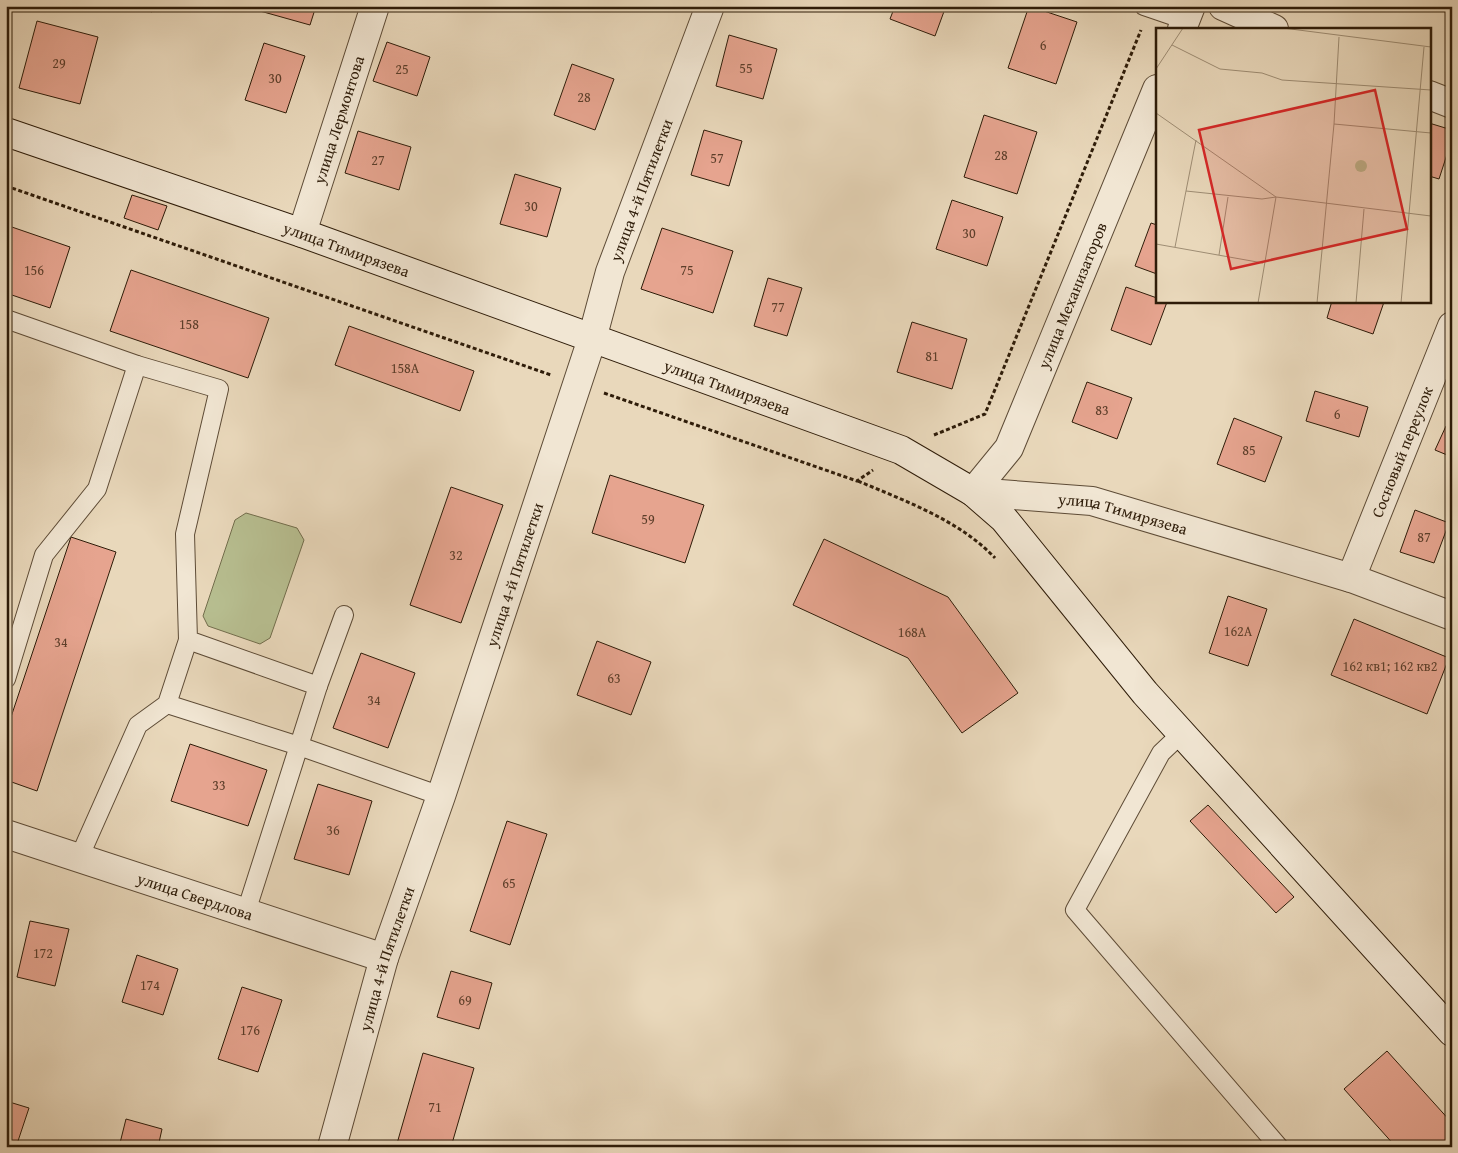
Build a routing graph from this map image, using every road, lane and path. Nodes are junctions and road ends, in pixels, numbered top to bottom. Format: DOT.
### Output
graph roads {
  1 [pos="375,6"];
  2 [pos="710,6"];
  3 [pos="1223,6"];
  4 [pos="1147,7"];
  5 [pos="1186,18"];
  6 [pos="1272,28"];
  7 [pos="1156,91"];
  8 [pos="1430,95"];
  9 [pos="1452,104"];
  10 [pos="6,132"];
  11 [pos="6,186"];
  12 [pos="302,233"];
  13 [pos="6,319"];
  14 [pos="1452,326"];
  15 [pos="592,339"];
  16 [pos="137,365"];
  17 [pos="576,383"];
  18 [pos="901,450"];
  19 [pos="857,481"];
  20 [pos="973,492"];
  21 [pos="999,562"];
  22 [pos="1350,578"];
  23 [pos="344,615"];
  24 [pos="1452,616"];
  25 [pos="188,640"];
  26 [pos="6,679"];
  27 [pos="318,686"];
  28 [pos="167,704"];
  29 [pos="1181,734"];
  30 [pos="299,746"];
  31 [pos="440,796"];
  32 [pos="6,834"];
  33 [pos="79,858"];
  34 [pos="246,912"];
  35 [pos="384,958"];
  36 [pos="1452,1032"];
  37 [pos="332,1147"];
  38 [pos="1279,1147"];
  1 -- 12 [label="street, улица Лермонтова"];
  2 -- 15 [label="street, улица 4-й Пятилетки"];
  3 -- 6 [label="street"];
  4 -- 5 [label="lane"];
  4 -- 18 [label="path"];
  7 -- 20 [label="street, улица Механизаторов"];
  8 -- 9 [label="street"];
  10 -- 12 [label="street, улица Тимирязева"];
  11 -- 17 [label="path"];
  12 -- 15 [label="street, улица Тимирязева"];
  13 -- 16 [label="lane"];
  14 -- 22 [label="street, Сосновый переулок"];
  15 -- 17 [label="street, улица 4-й Пятилетки"];
  15 -- 18 [label="street, улица Тимирязева"];
  16 -- 25 [label="lane"];
  16 -- 26 [label="lane"];
  17 -- 19 [label="path"];
  17 -- 31 [label="street, улица 4-й Пятилетки"];
  18 -- 19 [label="path"];
  18 -- 20 [label="street, улица Тимирязева"];
  19 -- 21 [label="path"];
  20 -- 22 [label="street, улица Тимирязева"];
  20 -- 29 [label="street"];
  22 -- 24 [label="street, улица Тимирязева"];
  23 -- 27 [label="lane"];
  25 -- 27 [label="lane"];
  25 -- 28 [label="lane"];
  27 -- 30 [label="lane"];
  28 -- 30 [label="lane"];
  28 -- 33 [label="lane"];
  29 -- 36 [label="street"];
  29 -- 38 [label="lane"];
  30 -- 31 [label="lane"];
  30 -- 34 [label="lane"];
  31 -- 35 [label="street, улица 4-й Пятилетки"];
  32 -- 33 [label="street, улица Свердлова"];
  33 -- 34 [label="street, улица Свердлова"];
  34 -- 35 [label="street, улица Свердлова"];
  35 -- 37 [label="street, улица 4-й Пятилетки"];
}
